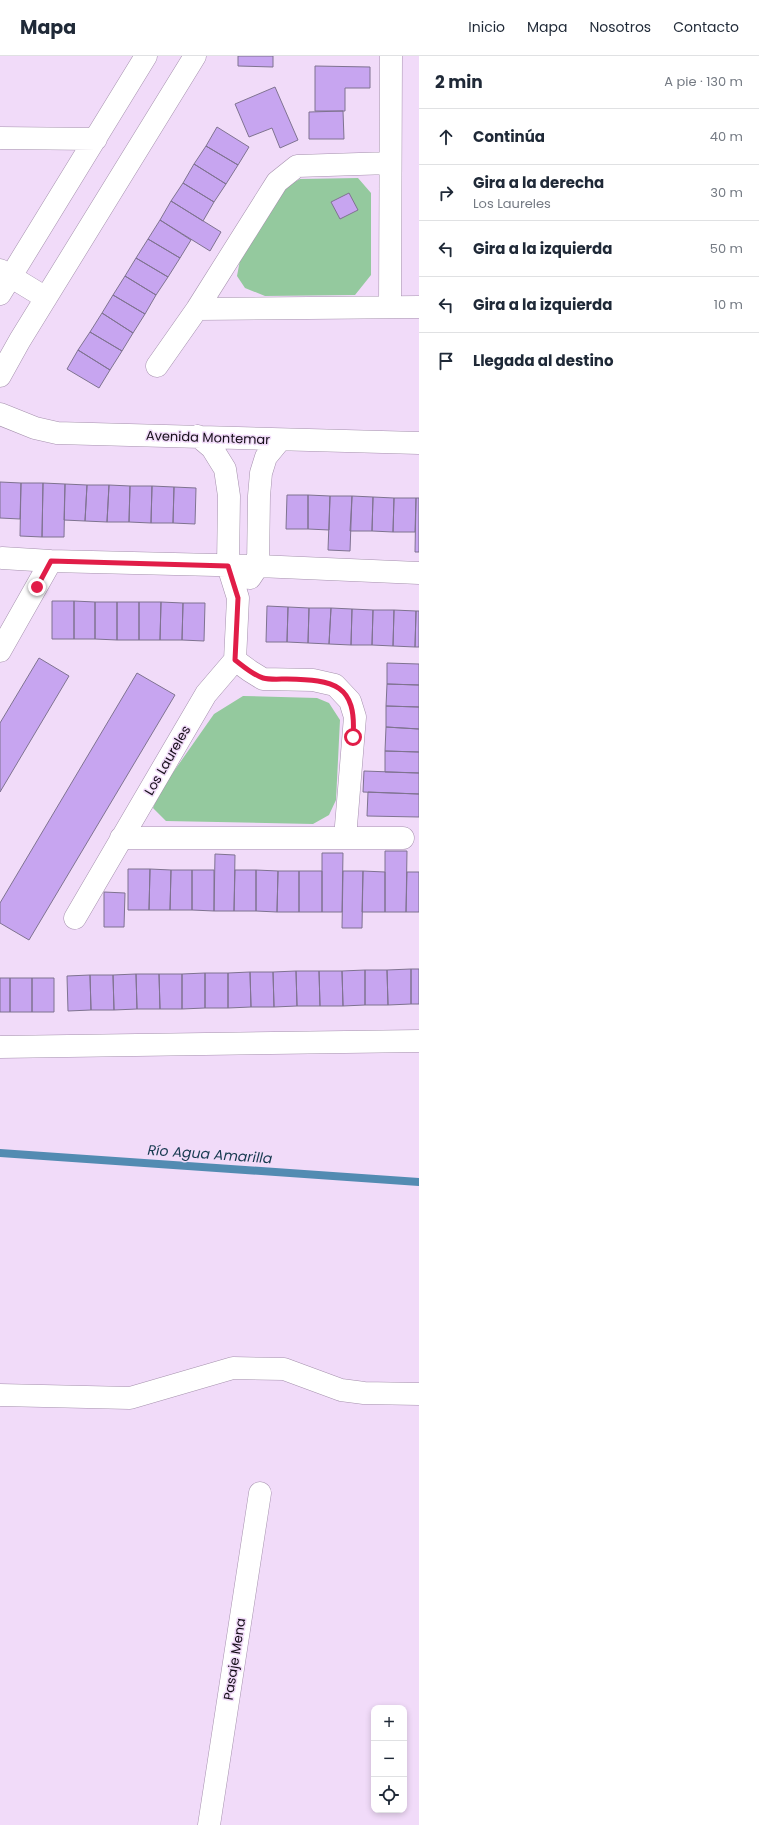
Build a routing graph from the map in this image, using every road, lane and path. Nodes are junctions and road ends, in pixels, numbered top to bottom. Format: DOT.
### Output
graph roads {
  1 [pos="146,56"];
  2 [pos="195,56"];
  3 [pos="391,56"];
  4 [pos="0,138"];
  5 [pos="96,139"];
  6 [pos="390,163"];
  7 [pos="4,280"];
  8 [pos="46,298"];
  9 [pos="390,307"];
  10 [pos="419,308"];
  11 [pos="197,309"];
  12 [pos="157,366"];
  13 [pos="0,376"];
  14 [pos="0,414"];
  15 [pos="198,436"];
  16 [pos="280,440"];
  17 [pos="419,443"];
  18 [pos="2,558"];
  19 [pos="51,561"];
  20 [pos="228,566"];
  21 [pos="258,566"];
  22 [pos="419,574"];
  23 [pos="238,598"];
  24 [pos="0,651"];
  25 [pos="235,660"];
  26 [pos="121,838"];
  27 [pos="346,838"];
  28 [pos="403,838"];
  29 [pos="75,918"];
  30 [pos="419,1041"];
  31 [pos="0,1047"];
  32 [pos="419,1394"];
  33 [pos="0,1395"];
  34 [pos="260,1493"];
  35 [pos="209,1825"];
  1 -- 5 [label="street"];
  2 -- 8 [label="street"];
  3 -- 6 [label="street"];
  4 -- 5 [label="street"];
  5 -- 7 [label="street"];
  6 -- 9 [label="street"];
  6 -- 11 [label="street"];
  7 -- 8 [label="street"];
  8 -- 13 [label="street"];
  9 -- 10 [label="street"];
  9 -- 11 [label="street"];
  11 -- 12 [label="street"];
  14 -- 15 [label="street, Avenida Montemar"];
  15 -- 16 [label="street, Avenida Montemar"];
  15 -- 20 [label="street"];
  16 -- 17 [label="street, Avenida Montemar"];
  16 -- 21 [label="street"];
  18 -- 19 [label="street"];
  19 -- 20 [label="street"];
  19 -- 24 [label="street"];
  20 -- 21 [label="street"];
  20 -- 23 [label="street"];
  21 -- 22 [label="street"];
  21 -- 23 [label="street"];
  23 -- 25 [label="street"];
  25 -- 26 [label="street, Los Laureles"];
  25 -- 27 [label="street"];
  26 -- 27 [label="street"];
  26 -- 29 [label="street, Los Laureles"];
  27 -- 28 [label="street"];
  30 -- 31 [label="street"];
  32 -- 33 [label="street"];
  34 -- 35 [label="street, Pasaje Mena"];
}
